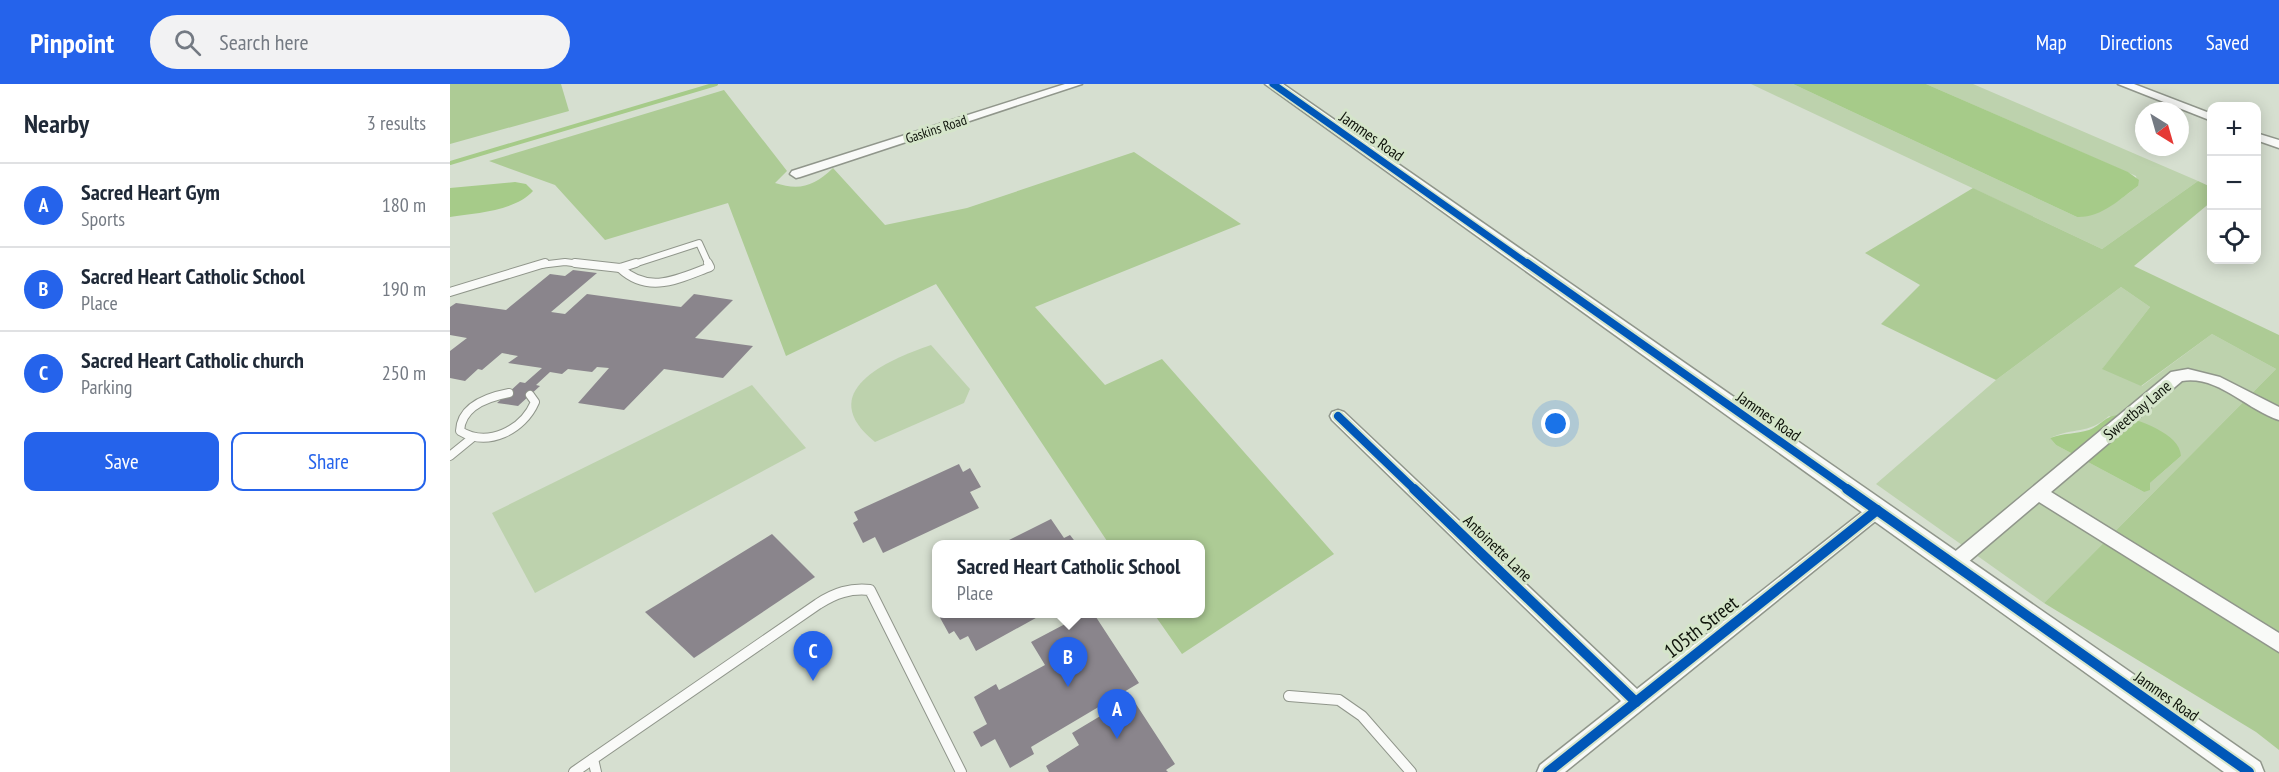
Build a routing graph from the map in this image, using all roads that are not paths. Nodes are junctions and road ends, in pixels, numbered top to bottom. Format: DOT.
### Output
graph roads {
  1 [pos="1076,84"];
  2 [pos="1273,84"];
  3 [pos="2124,84"];
  4 [pos="2207,116"];
  5 [pos="2261,138"];
  6 [pos="2279,144"];
  7 [pos="796,174"];
  8 [pos="620,268"];
  9 [pos="450,292"];
  10 [pos="508,393"];
  11 [pos="530,395"];
  12 [pos="2279,414"];
  13 [pos="1338,416"];
  14 [pos="472,438"];
  15 [pos="450,456"];
  16 [pos="2039,493"];
  17 [pos="1877,510"];
  18 [pos="1953,564"];
  19 [pos="2279,643"];
  20 [pos="1289,696"];
  21 [pos="1636,702"];
  22 [pos="593,759"];
  23 [pos="574,772"];
  24 [pos="596,772"];
  25 [pos="961,772"];
  26 [pos="1411,772"];
  27 [pos="1548,772"];
  28 [pos="2249,772"];
  1 -- 7 [label="street, Gaskins Road"];
  2 -- 17 [label="street, Jammes Road"];
  3 -- 4 [label="street"];
  5 -- 6 [label="street"];
  8 -- 8 [label="lane"];
  8 -- 9 [label="lane"];
  10 -- 14 [label="lane"];
  11 -- 14 [label="lane"];
  12 -- 16 [label="street, Sweetbay Lane"];
  13 -- 21 [label="street, Antoinette Lane"];
  14 -- 15 [label="lane"];
  16 -- 18 [label="street, Sweetbay Lane"];
  16 -- 19 [label="street"];
  17 -- 18 [label="street, Jammes Road"];
  17 -- 21 [label="street, 105th Street"];
  18 -- 28 [label="street, Jammes Road"];
  20 -- 26 [label="lane"];
  21 -- 27 [label="street, 105th Street"];
  22 -- 23 [label="lane"];
  22 -- 24 [label="lane"];
  22 -- 25 [label="lane"];
}
